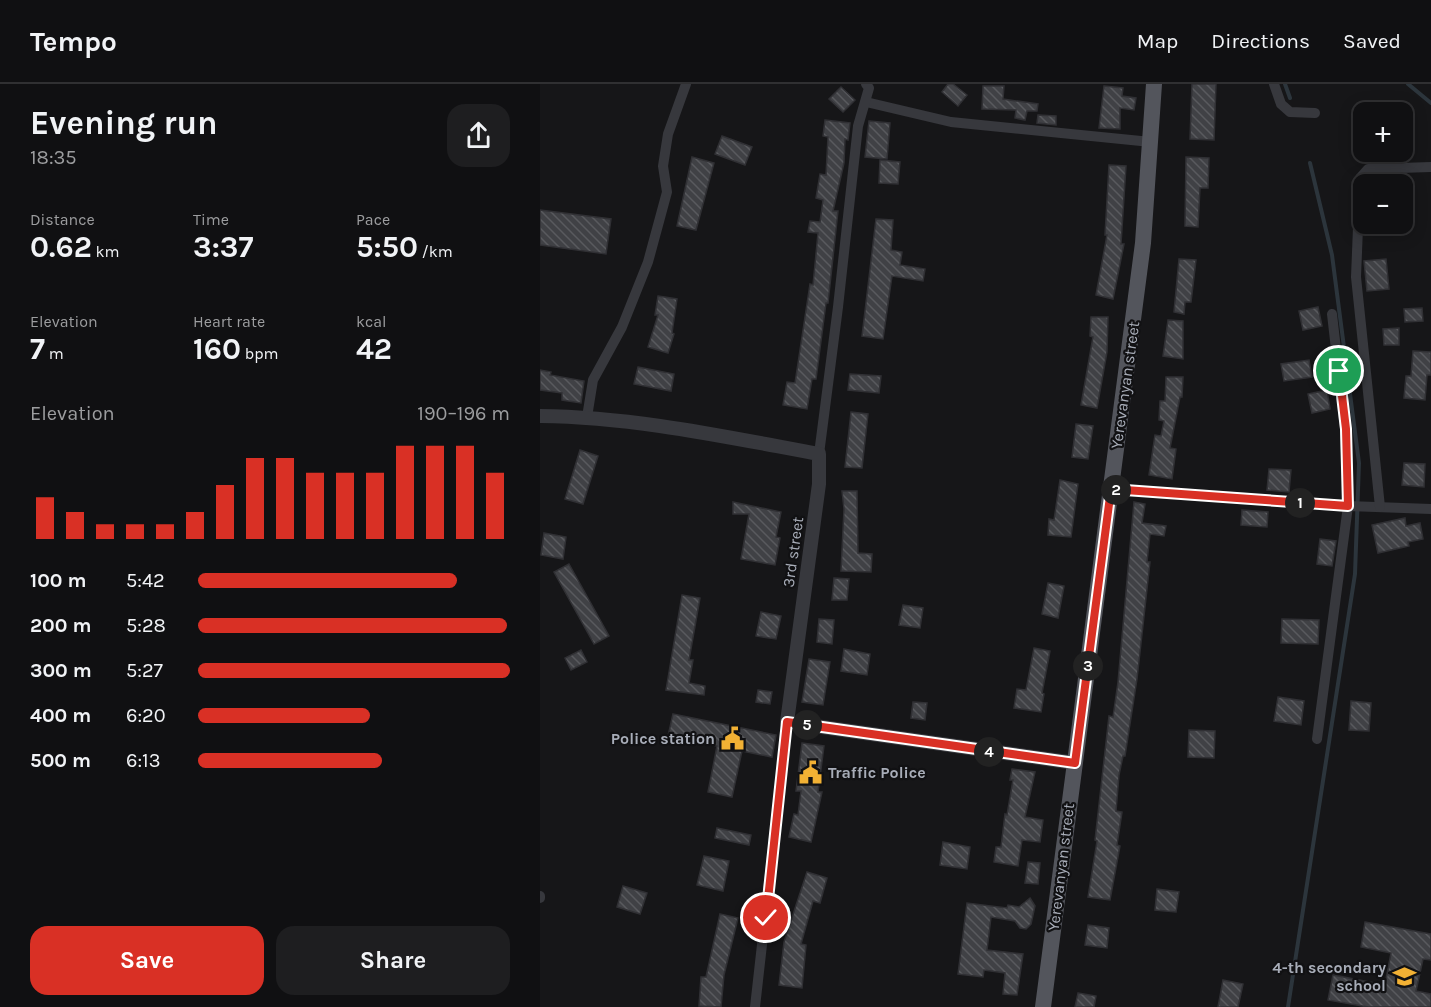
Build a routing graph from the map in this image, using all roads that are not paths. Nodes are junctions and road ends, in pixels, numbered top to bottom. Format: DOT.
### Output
graph roads {
  1 [pos="686,84"];
  2 [pos="866,84"];
  3 [pos="1154,84"];
  4 [pos="1274,84"];
  5 [pos="866,102"];
  6 [pos="1315,113"];
  7 [pos="1151,142"];
  8 [pos="1431,167"];
  9 [pos="1332,314"];
  10 [pos="540,416"];
  11 [pos="588,417"];
  12 [pos="819,454"];
  13 [pos="1111,489"];
  14 [pos="1354,507"];
  15 [pos="1380,507"];
  16 [pos="1431,509"];
  17 [pos="787,722"];
  18 [pos="1317,739"];
  19 [pos="1075,763"];
  20 [pos="755,1007"];
  21 [pos="1043,1007"];
  1 -- 11 [label="street"];
  2 -- 5 [label="street, 3rd street"];
  3 -- 7 [label="main road, Yerevanyan street"];
  4 -- 6 [label="street"];
  5 -- 7 [label="street"];
  5 -- 12 [label="street, 3rd street"];
  7 -- 13 [label="main road, Yerevanyan street"];
  8 -- 15 [label="street"];
  9 -- 14 [label="street"];
  10 -- 11 [label="street"];
  11 -- 12 [label="street"];
  12 -- 17 [label="street, 3rd street"];
  13 -- 14 [label="street"];
  13 -- 19 [label="main road, Yerevanyan street"];
  14 -- 15 [label="street"];
  14 -- 18 [label="street"];
  15 -- 16 [label="street"];
  17 -- 19 [label="street"];
  17 -- 20 [label="street, 3rd street"];
  19 -- 21 [label="main road, Yerevanyan street"];
}
